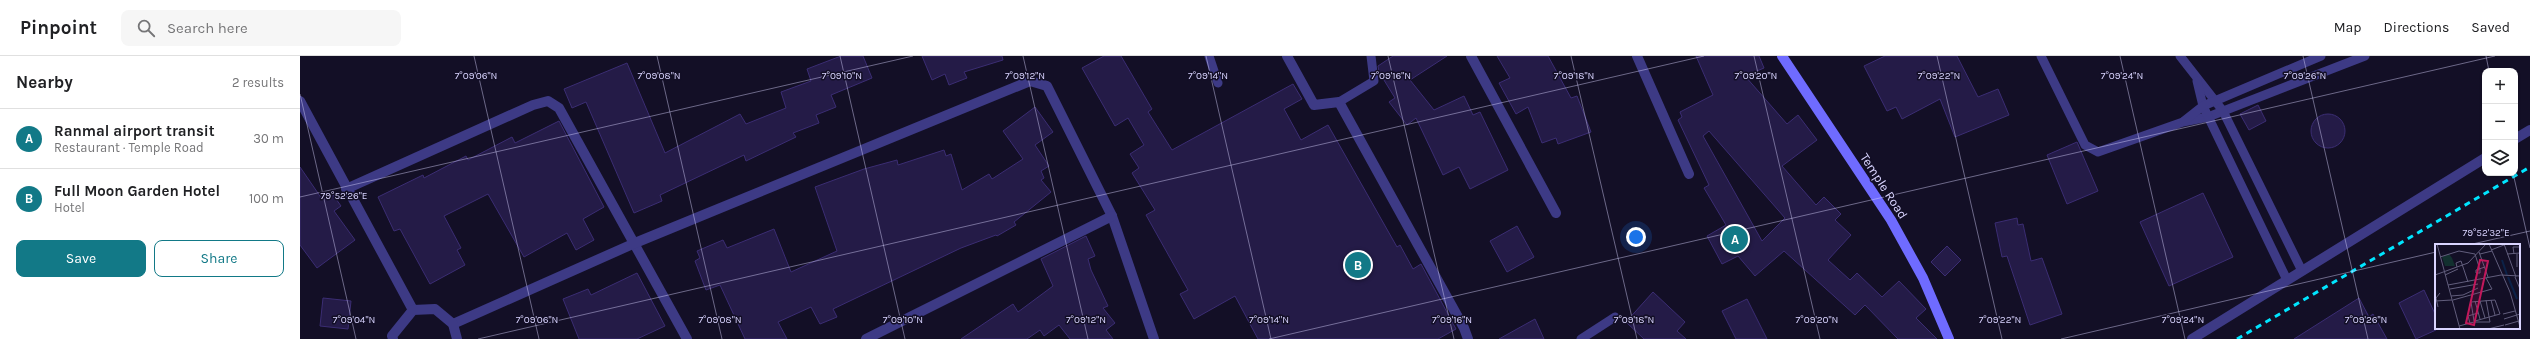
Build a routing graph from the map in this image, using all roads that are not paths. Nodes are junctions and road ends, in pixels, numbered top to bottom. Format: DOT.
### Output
graph roads {
  1 [pos="1208,56"];
  2 [pos="1287,56"];
  3 [pos="1370,56"];
  4 [pos="1471,56"];
  5 [pos="1637,56"];
  6 [pos="1782,56"];
  7 [pos="2041,56"];
  8 [pos="2180,56"];
  9 [pos="2321,56"];
  10 [pos="2365,56"];
  11 [pos="2197,81"];
  12 [pos="1218,83"];
  13 [pos="2216,100"];
  14 [pos="300,101"];
  15 [pos="1339,102"];
  16 [pos="2203,106"];
  17 [pos="2223,111"];
  18 [pos="2208,117"];
  19 [pos="2183,122"];
  20 [pos="2530,130"];
  21 [pos="2518,137"];
  22 [pos="2482,160"];
  23 [pos="1689,174"];
  24 [pos="346,189"];
  25 [pos="1556,213"];
  26 [pos="1112,216"];
  27 [pos="635,243"];
  28 [pos="2302,270"];
  29 [pos="2287,280"];
  30 [pos="412,310"];
  31 [pos="1615,317"];
  32 [pos="453,324"];
  33 [pos="459,337"];
  34 [pos="393,339"];
  35 [pos="687,339"];
  36 [pos="866,339"];
  37 [pos="1154,339"];
  38 [pos="1468,339"];
  39 [pos="1581,339"];
  40 [pos="1949,339"];
  41 [pos="2192,339"];
  1 -- 12 [label="lane"];
  2 -- 15 [label="street"];
  3 -- 15 [label="lane"];
  4 -- 25 [label="street"];
  5 -- 23 [label="street"];
  6 -- 40 [label="street, Temple Road"];
  7 -- 19 [label="lane"];
  8 -- 11 [label="lane"];
  9 -- 13 [label="lane"];
  10 -- 17 [label="lane"];
  11 -- 13 [label="lane"];
  11 -- 16 [label="lane"];
  13 -- 16 [label="lane"];
  13 -- 17 [label="lane"];
  14 -- 24 [label="street"];
  15 -- 38 [label="street"];
  16 -- 18 [label="lane"];
  16 -- 19 [label="lane"];
  17 -- 18 [label="lane"];
  17 -- 28 [label="lane"];
  18 -- 19 [label="lane"];
  18 -- 29 [label="lane"];
  20 -- 21 [label="street"];
  22 -- 28 [label="street"];
  24 -- 27 [label="street"];
  24 -- 30 [label="street"];
  26 -- 27 [label="street"];
  26 -- 36 [label="street"];
  26 -- 37 [label="street"];
  27 -- 32 [label="street"];
  27 -- 35 [label="street"];
  28 -- 29 [label="street"];
  29 -- 41 [label="street"];
  30 -- 32 [label="street"];
  30 -- 34 [label="street"];
  31 -- 39 [label="lane"];
  32 -- 33 [label="street"];
}
